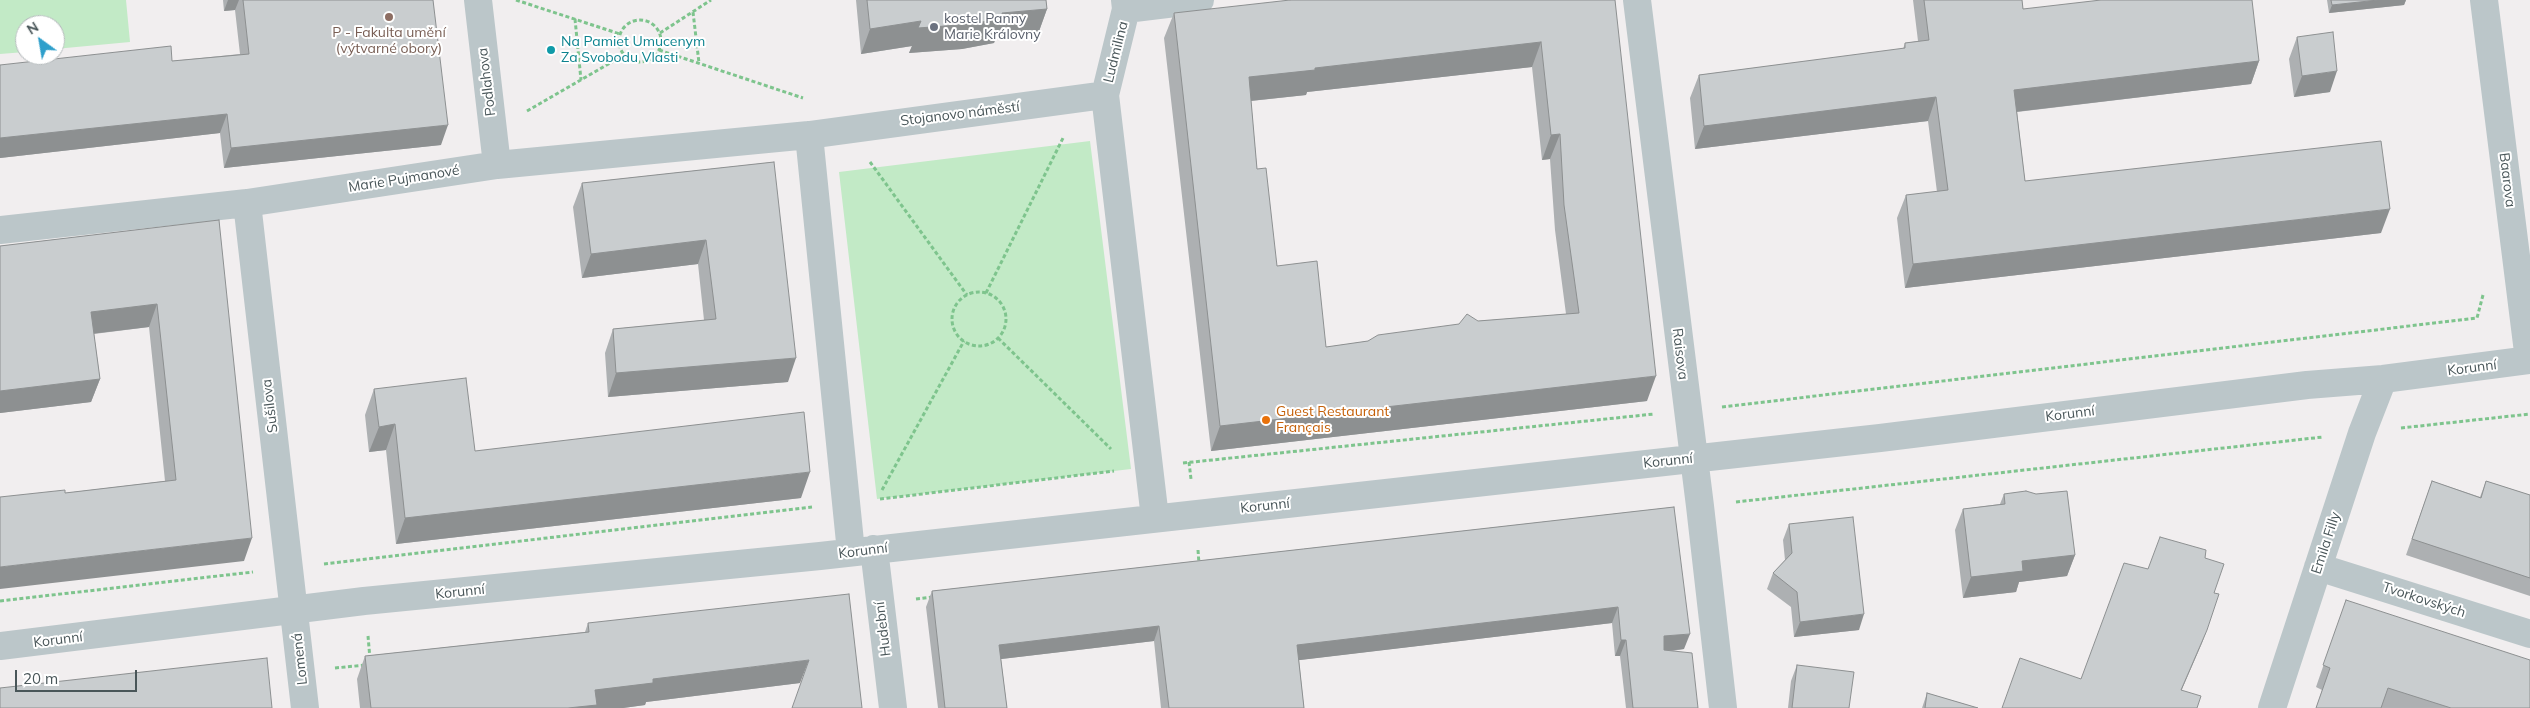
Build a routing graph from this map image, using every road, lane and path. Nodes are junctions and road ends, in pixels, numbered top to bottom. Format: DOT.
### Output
graph roads {
  1 [pos="478,0"];
  2 [pos="516,0"];
  3 [pos="711,0"];
  4 [pos="1200,0"];
  5 [pos="1637,0"];
  6 [pos="2484,0"];
  7 [pos="1126,4"];
  8 [pos="693,12"];
  9 [pos="575,19"];
  10 [pos="660,33"];
  11 [pos="620,34"];
  12 [pos="659,50"];
  13 [pos="624,55"];
  14 [pos="699,63"];
  15 [pos="581,80"];
  16 [pos="1094,96"];
  17 [pos="803,98"];
  18 [pos="846,129"];
  19 [pos="493,131"];
  20 [pos="809,135"];
  21 [pos="497,164"];
  22 [pos="246,203"];
  23 [pos="0,230"];
  24 [pos="2519,274"];
  25 [pos="986,293"];
  26 [pos="967,295"];
  27 [pos="998,338"];
  28 [pos="964,341"];
  29 [pos="2530,360"];
  30 [pos="2382,379"];
  31 [pos="1687,411"];
  32 [pos="2530,414"];
  33 [pos="2362,433"];
  34 [pos="1694,458"];
  35 [pos="1141,468"];
  36 [pos="846,503"];
  37 [pos="1700,506"];
  38 [pos="1155,518"];
  39 [pos="862,551"];
  40 [pos="1209,564"];
  41 [pos="1190,566"];
  42 [pos="2318,567"];
  43 [pos="289,568"];
  44 [pos="938,596"];
  45 [pos="0,601"];
  46 [pos="880,603"];
  47 [pos="294,609"];
  48 [pos="2530,634"];
  49 [pos="0,646"];
  50 [pos="371,664"];
  51 [pos="301,672"];
  52 [pos="305,708"];
  53 [pos="893,708"];
  54 [pos="1723,708"];
  55 [pos="2272,708"];
  1 -- 19 [label="street, Podlahova"];
  2 -- 9 [label="path"];
  3 -- 8 [label="path"];
  4 -- 7 [label="street, Ludmilina"];
  5 -- 31 [label="street, Raisova"];
  6 -- 24 [label="street, Baarova"];
  7 -- 16 [label="street, Ludmilina"];
  8 -- 10 [label="path"];
  8 -- 14 [label="path"];
  9 -- 11 [label="path"];
  9 -- 15 [label="path"];
  10 -- 11 [label="path"];
  10 -- 12 [label="path"];
  11 -- 13 [label="path"];
  12 -- 13 [label="path"];
  12 -- 14 [label="path"];
  13 -- 15 [label="path"];
  14 -- 17 [label="path"];
  15 -- 19 [label="path"];
  16 -- 18 [label="street, Stojanovo náměstí"];
  16 -- 25 [label="path"];
  16 -- 35 [label="street"];
  18 -- 20 [label="street, Stojanovo náměstí"];
  18 -- 26 [label="path"];
  19 -- 21 [label="street, Podlahova"];
  20 -- 21 [label="street, Marie Pujmanové"];
  20 -- 36 [label="street"];
  21 -- 22 [label="street, Marie Pujmanové"];
  22 -- 23 [label="street, Marie Pujmanové"];
  22 -- 43 [label="street, Sušilova"];
  24 -- 29 [label="street, Baarova"];
  24 -- 31 [label="path"];
  25 -- 26 [label="path"];
  25 -- 27 [label="path"];
  26 -- 28 [label="path"];
  27 -- 28 [label="path"];
  27 -- 35 [label="path"];
  28 -- 35 [label="path"];
  29 -- 30 [label="street, Korunní"];
  30 -- 33 [label="street, Emila Filly"];
  30 -- 34 [label="street, Korunní"];
  31 -- 34 [label="street, Raisova"];
  31 -- 35 [label="path"];
  32 -- 33 [label="path"];
  33 -- 37 [label="path"];
  33 -- 42 [label="street, Emila Filly"];
  34 -- 37 [label="street, Raisova"];
  34 -- 38 [label="street, Korunní"];
  35 -- 38 [label="street"];
  36 -- 39 [label="street"];
  36 -- 43 [label="path"];
  37 -- 54 [label="street, Raisova"];
  38 -- 39 [label="street, Korunní"];
  39 -- 46 [label="street, Hudební"];
  39 -- 47 [label="street, Korunní"];
  40 -- 41 [label="path"];
  42 -- 48 [label="street, Tvorkovských"];
  42 -- 55 [label="street, Emila Filly"];
  43 -- 45 [label="path"];
  43 -- 47 [label="street, Sušilova"];
  44 -- 46 [label="path"];
  46 -- 53 [label="street, Hudební"];
  47 -- 49 [label="street, Korunní"];
  47 -- 51 [label="street, Lomená"];
  50 -- 51 [label="path"];
  51 -- 52 [label="street, Lomená"];
}
